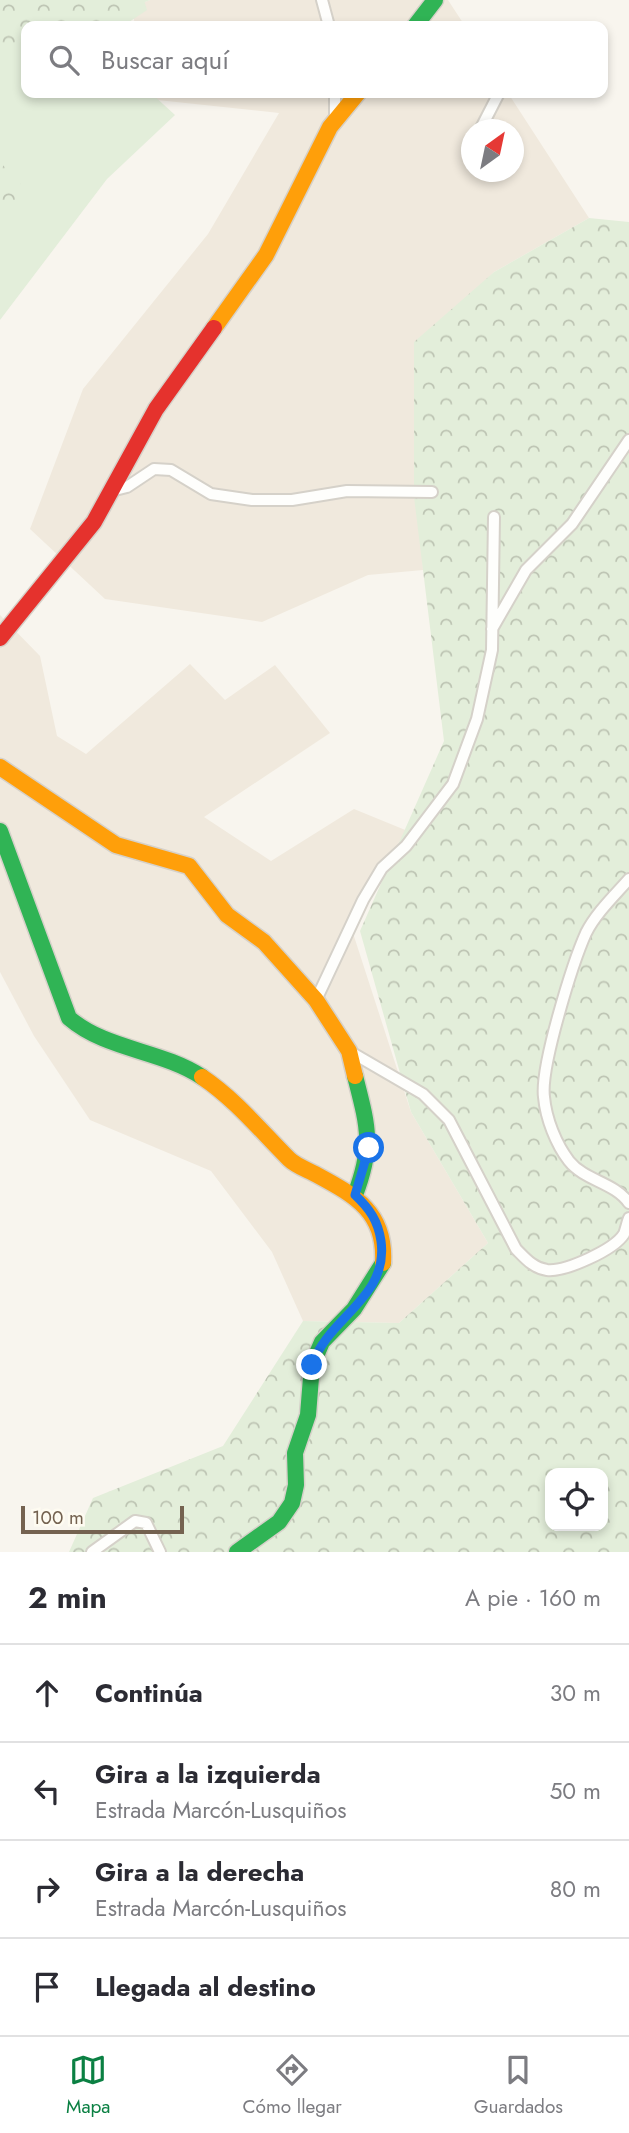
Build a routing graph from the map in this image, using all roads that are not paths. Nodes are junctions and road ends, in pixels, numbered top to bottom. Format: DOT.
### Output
graph roads {
  1 [pos="322,0"];
  2 [pos="435,0"];
  3 [pos="328,21"];
  4 [pos="422,21"];
  5 [pos="335,98"];
  6 [pos="354,98"];
  7 [pos="496,98"];
  8 [pos="486,119"];
  9 [pos="335,120"];
  10 [pos="629,440"];
  11 [pos="111,491"];
  12 [pos="432,492"];
  13 [pos="494,517"];
  14 [pos="492,629"];
  15 [pos="0,638"];
  16 [pos="0,767"];
  17 [pos="0,831"];
  18 [pos="629,878"];
  19 [pos="316,1000"];
  20 [pos="349,1051"];
  21 [pos="355,1195"];
  22 [pos="629,1203"];
  23 [pos="629,1218"];
  24 [pos="92,1552"];
  25 [pos="160,1552"];
  26 [pos="237,1552"];
  1 -- 3 [label="street"];
  2 -- 4 [label="street"];
  5 -- 9 [label="street"];
  6 -- 9 [label="street"];
  7 -- 8 [label="street"];
  9 -- 11 [label="street"];
  10 -- 14 [label="street"];
  11 -- 12 [label="street"];
  11 -- 15 [label="street"];
  13 -- 14 [label="street"];
  14 -- 19 [label="street"];
  16 -- 19 [label="street"];
  17 -- 21 [label="street"];
  18 -- 22 [label="street"];
  19 -- 20 [label="street"];
  20 -- 21 [label="street"];
  20 -- 23 [label="street"];
  21 -- 26 [label="street"];
  24 -- 25 [label="street"];
}
